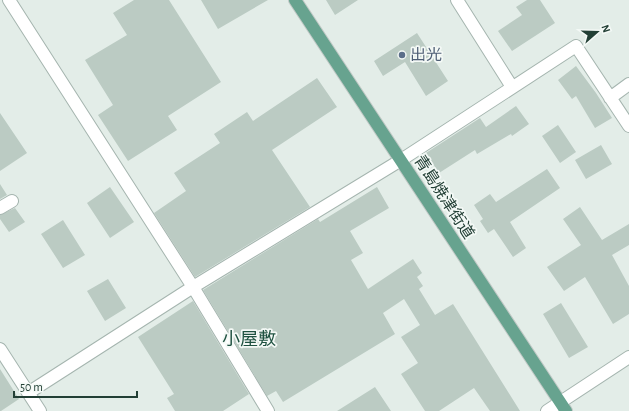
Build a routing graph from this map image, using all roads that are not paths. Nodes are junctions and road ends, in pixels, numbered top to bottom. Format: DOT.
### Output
graph roads {
  1 [pos="9,0"];
  2 [pos="295,0"];
  3 [pos="457,0"];
  4 [pos="629,84"];
  5 [pos="512,87"];
  6 [pos="610,98"];
  7 [pos="629,126"];
  8 [pos="401,160"];
  9 [pos="12,201"];
  10 [pos="0,208"];
  11 [pos="193,287"];
  12 [pos="0,349"];
  13 [pos="629,358"];
  14 [pos="28,393"];
  15 [pos="563,406"];
  16 [pos="40,411"];
  17 [pos="268,411"];
  18 [pos="547,411"];
  1 -- 11 [label="street"];
  2 -- 8 [label="main road, 青島焼津街道"];
  3 -- 5 [label="street"];
  4 -- 6 [label="street"];
  5 -- 6 [label="street"];
  5 -- 8 [label="street"];
  6 -- 7 [label="street"];
  8 -- 11 [label="street"];
  8 -- 15 [label="main road, 青島焼津街道"];
  9 -- 10 [label="street"];
  11 -- 14 [label="street"];
  11 -- 17 [label="street"];
  12 -- 14 [label="street"];
  13 -- 15 [label="street"];
  14 -- 16 [label="street"];
  15 -- 18 [label="street"];
}
